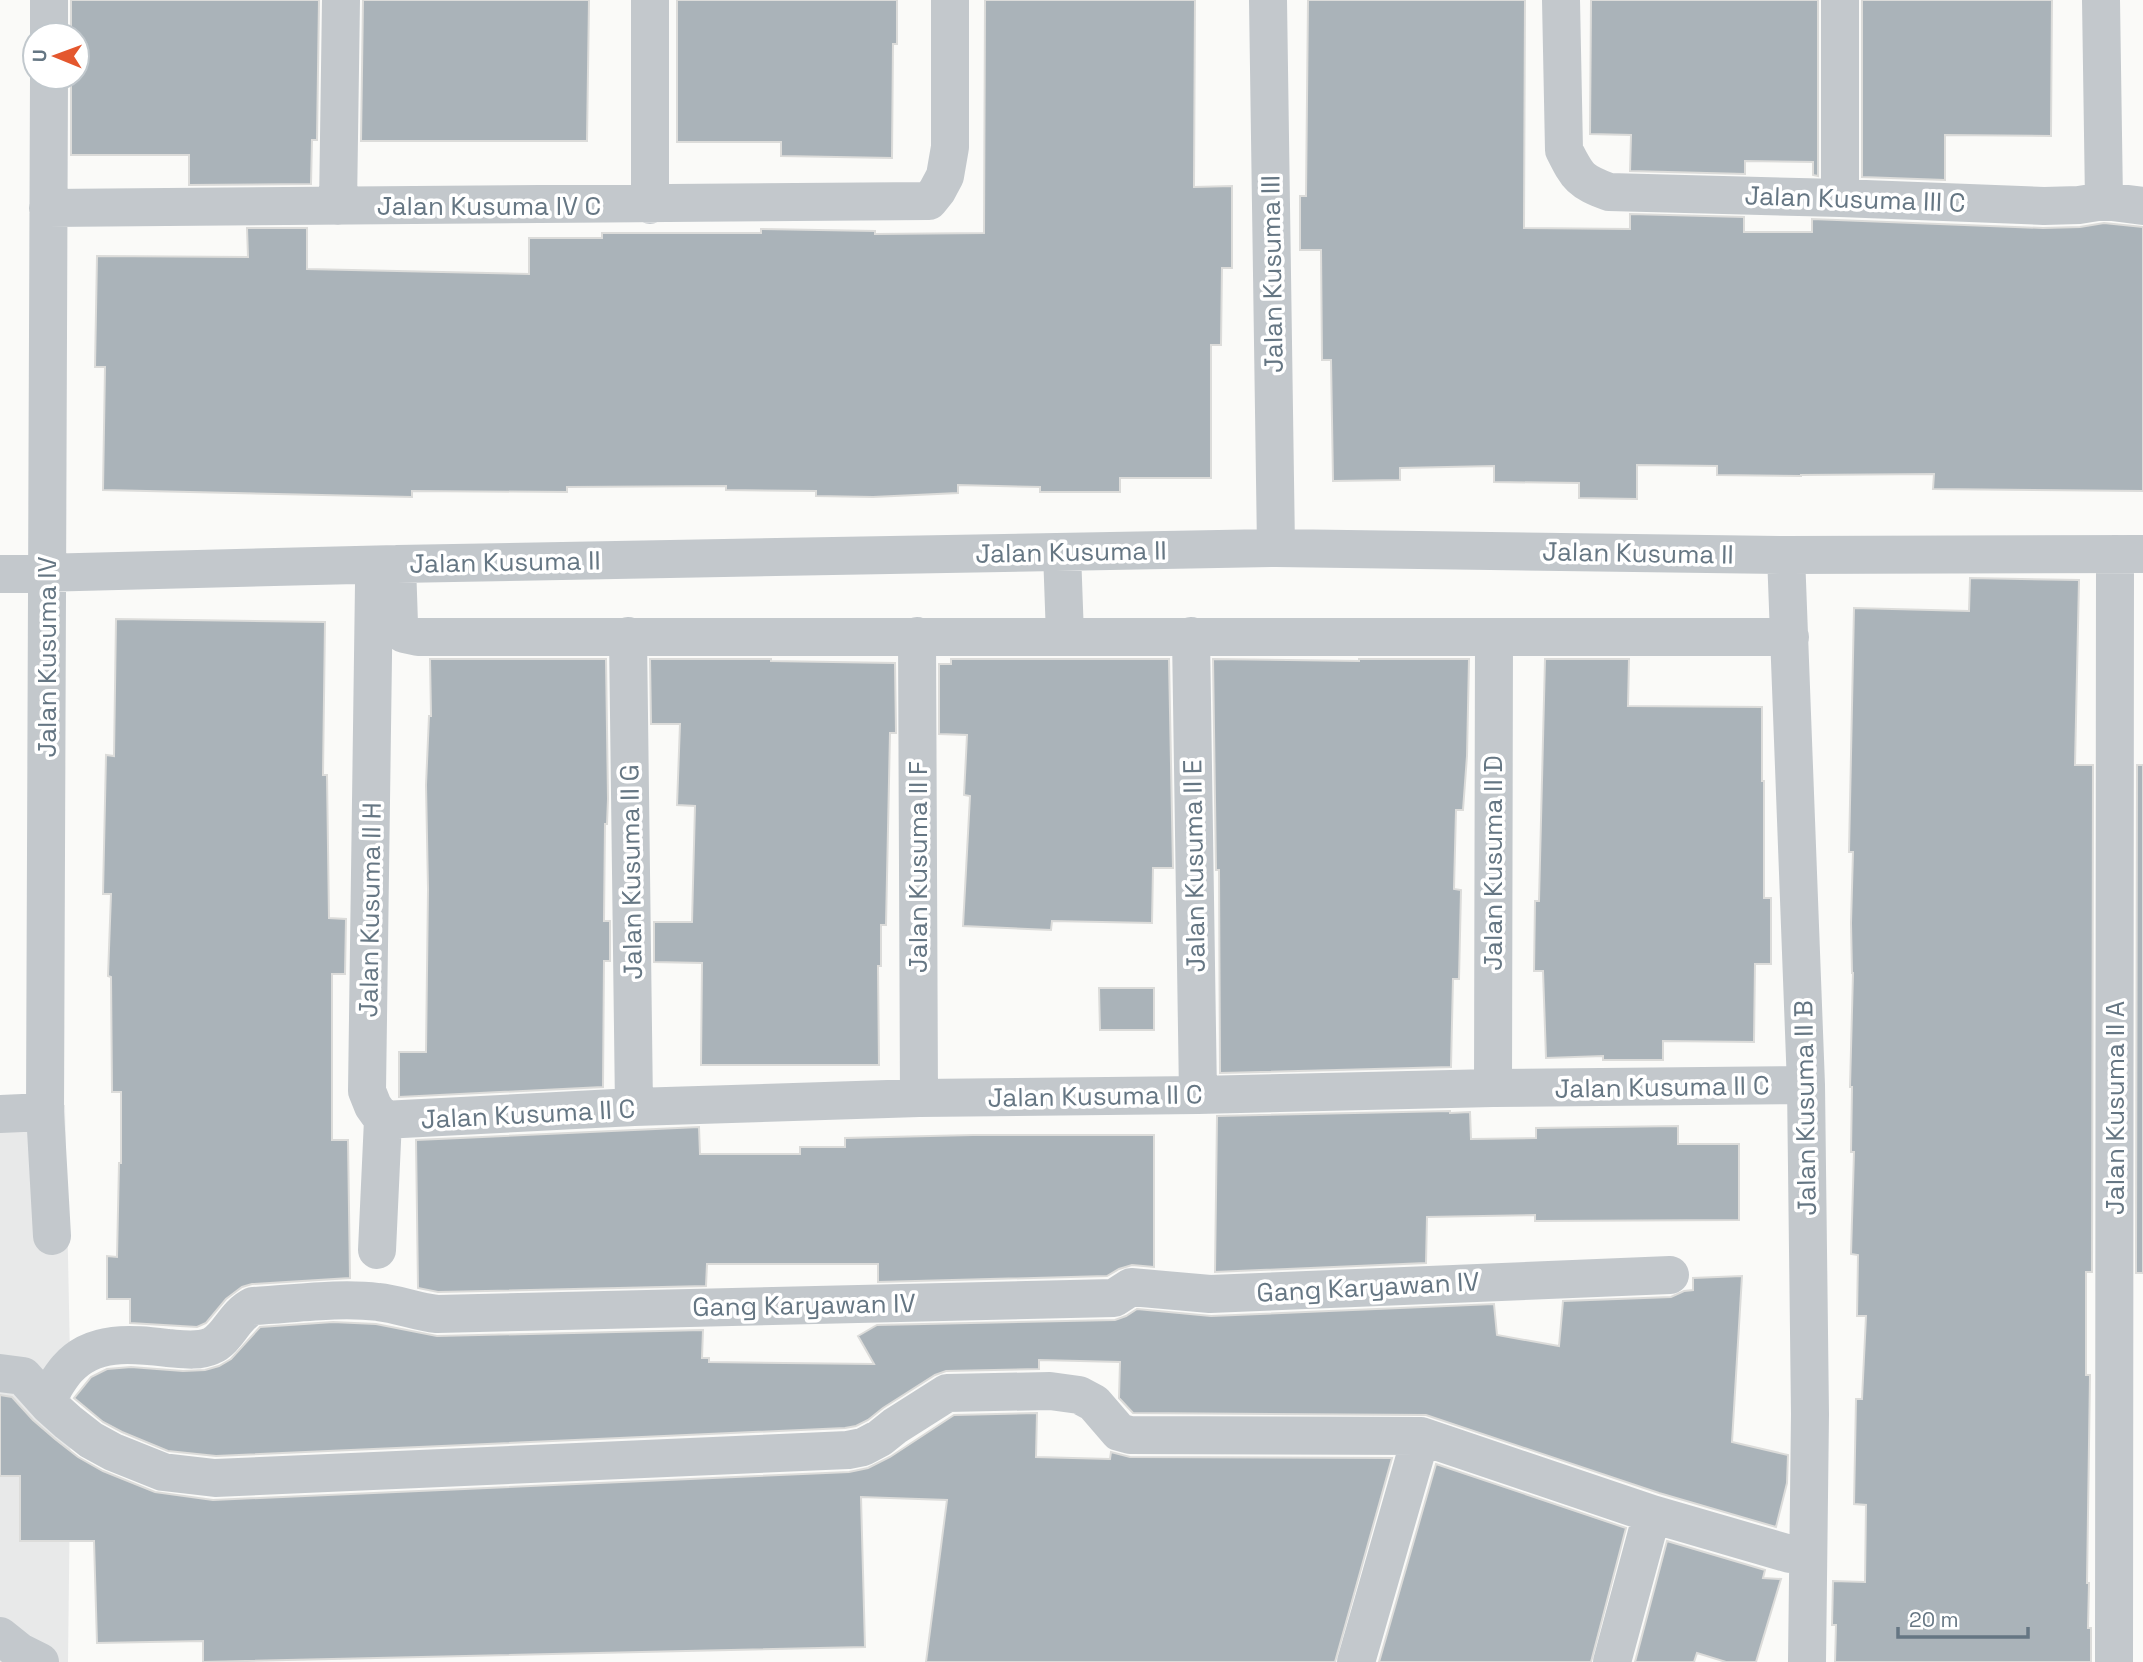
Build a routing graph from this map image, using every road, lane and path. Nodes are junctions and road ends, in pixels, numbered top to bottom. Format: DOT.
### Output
graph roads {
  1 [pos="49,0"];
  2 [pos="341,0"];
  3 [pos="650,0"];
  4 [pos="950,0"];
  5 [pos="1268,0"];
  6 [pos="1561,0"];
  7 [pos="1840,0"];
  8 [pos="2101,0"];
  9 [pos="49,21"];
  10 [pos="49,91"];
  11 [pos="1840,198"];
  12 [pos="2104,201"];
  13 [pos="650,205"];
  14 [pos="338,206"];
  15 [pos="2143,206"];
  16 [pos="48,208"];
  17 [pos="1276,548"];
  18 [pos="1062,552"];
  19 [pos="2129,554"];
  20 [pos="1786,555"];
  21 [pos="386,564"];
  22 [pos="47,573"];
  23 [pos="0,574"];
  24 [pos="628,636"];
  25 [pos="917,636"];
  26 [pos="1065,636"];
  27 [pos="1191,636"];
  28 [pos="1494,637"];
  29 [pos="1790,637"];
  30 [pos="1806,1085"];
  31 [pos="1493,1088"];
  32 [pos="1198,1095"];
  33 [pos="919,1098"];
  34 [pos="634,1107"];
  35 [pos="45,1112"];
  36 [pos="0,1114"];
  37 [pos="383,1120"];
  38 [pos="52,1236"];
  39 [pos="377,1250"];
  40 [pos="1670,1275"];
  41 [pos="0,1373"];
  42 [pos="49,1405"];
  43 [pos="1421,1436"];
  44 [pos="1652,1514"];
  45 [pos="1790,1554"];
  46 [pos="0,1636"];
  47 [pos="40,1662"];
  48 [pos="1356,1662"];
  49 [pos="1612,1662"];
  50 [pos="1807,1662"];
  51 [pos="2114,1662"];
  1 -- 9 [label="street"];
  2 -- 14 [label="street"];
  3 -- 13 [label="street"];
  4 -- 13 [label="street, Jalan Kusuma IV C"];
  5 -- 17 [label="street, Jalan Kusuma III"];
  6 -- 11 [label="street, Jalan Kusuma III C"];
  7 -- 11 [label="street"];
  8 -- 12 [label="street"];
  10 -- 16 [label="street, Jalan Kusuma IV"];
  11 -- 12 [label="street, Jalan Kusuma III C"];
  12 -- 15 [label="street, Jalan Kusuma III C"];
  13 -- 14 [label="street, Jalan Kusuma IV C"];
  14 -- 16 [label="street, Jalan Kusuma IV C"];
  16 -- 22 [label="street, Jalan Kusuma IV"];
  17 -- 18 [label="street, Jalan Kusuma II"];
  17 -- 20 [label="street, Jalan Kusuma II"];
  18 -- 21 [label="street, Jalan Kusuma II"];
  18 -- 26 [label="street"];
  19 -- 20 [label="street, Jalan Kusuma II"];
  19 -- 51 [label="street, Jalan Kusuma II A"];
  20 -- 29 [label="street, Jalan Kusuma II B"];
  21 -- 22 [label="street, Jalan Kusuma II"];
  21 -- 24 [label="street"];
  21 -- 37 [label="street, Jalan Kusuma II H"];
  22 -- 23 [label="street, Jalan Kusuma II"];
  22 -- 35 [label="street, Jalan Kusuma IV"];
  24 -- 25 [label="street"];
  24 -- 34 [label="street, Jalan Kusuma II G"];
  25 -- 26 [label="street"];
  25 -- 33 [label="street, Jalan Kusuma II F"];
  26 -- 27 [label="street"];
  27 -- 28 [label="street"];
  27 -- 32 [label="street, Jalan Kusuma II E"];
  28 -- 29 [label="street"];
  28 -- 31 [label="street, Jalan Kusuma II D"];
  29 -- 30 [label="street, Jalan Kusuma II B"];
  30 -- 31 [label="street, Jalan Kusuma II C"];
  30 -- 50 [label="street, Jalan Kusuma II B"];
  31 -- 32 [label="street, Jalan Kusuma II C"];
  32 -- 33 [label="street, Jalan Kusuma II C"];
  33 -- 34 [label="street, Jalan Kusuma II C"];
  34 -- 37 [label="street, Jalan Kusuma II C"];
  35 -- 36 [label="street"];
  35 -- 38 [label="street, Jalan Kusuma IV"];
  37 -- 39 [label="street"];
  40 -- 42 [label="street, Gang Karyawan IV"];
  41 -- 42 [label="street"];
  42 -- 43 [label="street"];
  43 -- 44 [label="street"];
  43 -- 48 [label="street"];
  44 -- 45 [label="street"];
  44 -- 49 [label="street"];
  46 -- 47 [label="street"];
}
